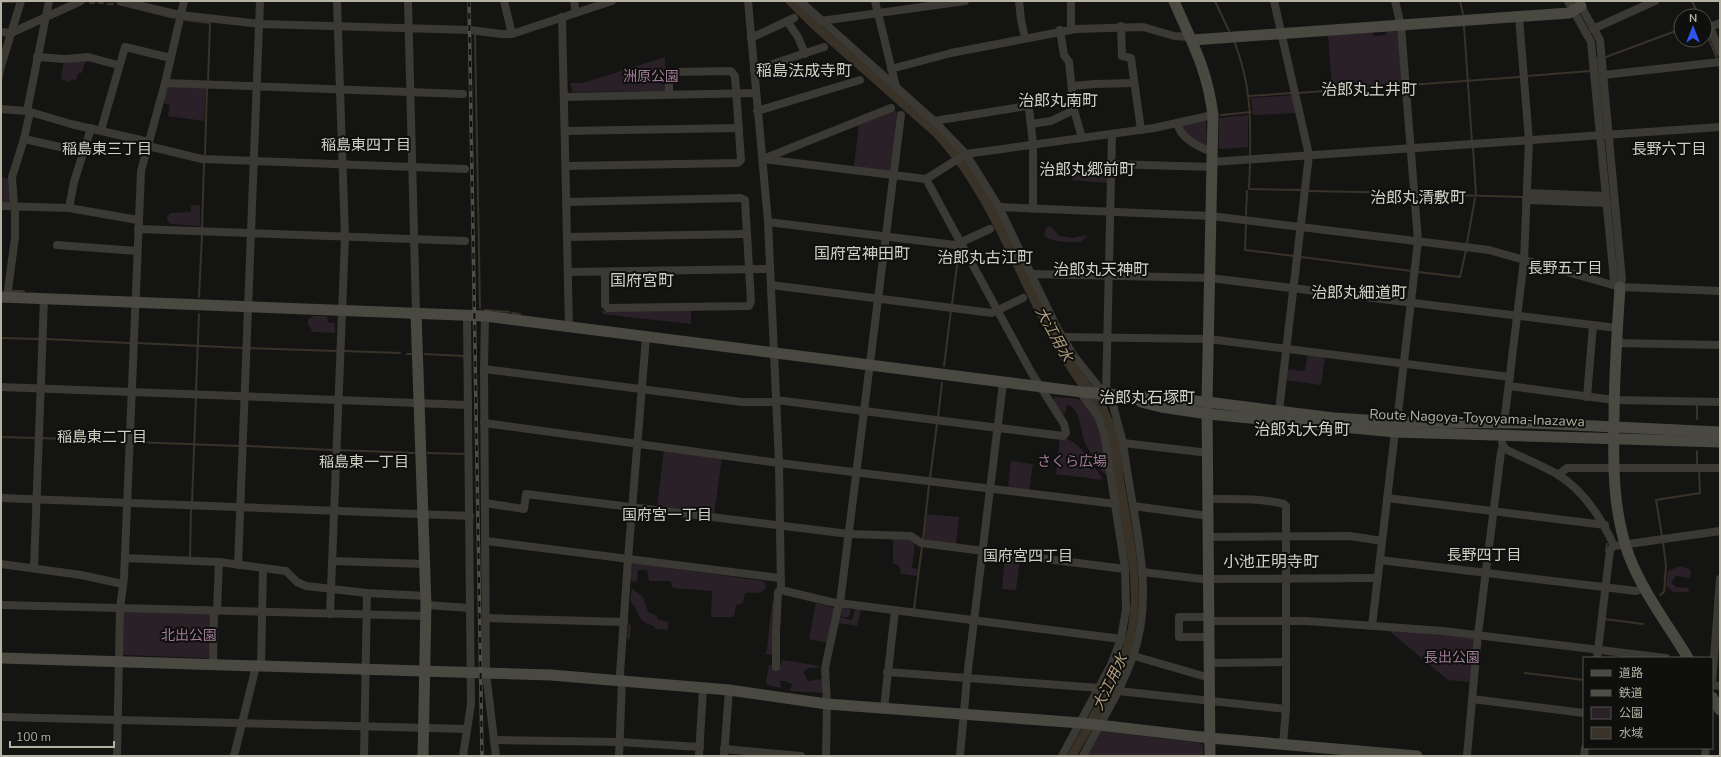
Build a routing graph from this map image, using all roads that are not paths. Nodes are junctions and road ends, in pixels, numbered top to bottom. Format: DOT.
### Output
graph roads {
  1 [pos="21,1"];
  2 [pos="49,1"];
  3 [pos="81,1"];
  4 [pos="184,1"];
  5 [pos="260,1"];
  6 [pos="337,1"];
  7 [pos="408,1"];
  8 [pos="504,1"];
  9 [pos="574,1"];
  10 [pos="612,1"];
  11 [pos="748,1"];
  12 [pos="800,1"];
  13 [pos="874,1"];
  14 [pos="965,1"];
  15 [pos="1019,1"];
  16 [pos="1071,1"];
  17 [pos="1174,1"];
  18 [pos="1274,1"];
  19 [pos="1395,1"];
  20 [pos="1568,1"];
  21 [pos="1655,1"];
  22 [pos="126,2"];
  23 [pos="1577,7"];
  24 [pos="576,13"];
  25 [pos="877,13"];
  26 [pos="180,15"];
  27 [pos="562,17"];
  28 [pos="1519,17"];
  29 [pos="45,18"];
  30 [pos="821,21"];
  31 [pos="1720,22"];
  32 [pos="260,24"];
  33 [pos="338,26"];
  34 [pos="1121,26"];
  35 [pos="1401,26"];
  36 [pos="409,28"];
  37 [pos="1071,29"];
  38 [pos="1593,29"];
  39 [pos="1060,30"];
  40 [pos="1,32"];
  41 [pos="11,33"];
  42 [pos="512,34"];
  43 [pos="1282,34"];
  44 [pos="752,38"];
  45 [pos="1026,38"];
  46 [pos="1192,38"];
  47 [pos="824,47"];
  48 [pos="1720,52"];
  49 [pos="805,54"];
  50 [pos="37,57"];
  51 [pos="171,58"];
  52 [pos="1720,62"];
  53 [pos="118,65"];
  54 [pos="1,66"];
  55 [pos="891,68"];
  56 [pos="754,70"];
  57 [pos="1603,75"];
  58 [pos="860,80"];
  59 [pos="165,83"];
  60 [pos="1134,83"];
  61 [pos="1072,86"];
  62 [pos="258,87"];
  63 [pos="896,87"];
  64 [pos="340,90"];
  65 [pos="410,92"];
  66 [pos="736,93"];
  67 [pos="756,93"];
  68 [pos="463,94"];
  69 [pos="669,94"];
  70 [pos="564,97"];
  71 [pos="891,108"];
  72 [pos="1,109"];
  73 [pos="1074,110"];
  74 [pos="29,111"];
  75 [pos="758,111"];
  76 [pos="901,115"];
  77 [pos="1213,115"];
  78 [pos="934,121"];
  79 [pos="1177,123"];
  80 [pos="1031,124"];
  81 [pos="91,128"];
  82 [pos="739,128"];
  83 [pos="1720,128"];
  84 [pos="101,130"];
  85 [pos="1141,130"];
  86 [pos="565,131"];
  87 [pos="1112,134"];
  88 [pos="1604,136"];
  89 [pos="1082,138"];
  90 [pos="24,139"];
  91 [pos="1529,141"];
  92 [pos="149,144"];
  93 [pos="1033,144"];
  94 [pos="1410,149"];
  95 [pos="83,152"];
  96 [pos="966,154"];
  97 [pos="1309,156"];
  98 [pos="763,159"];
  99 [pos="1212,160"];
  100 [pos="255,161"];
  101 [pos="342,164"];
  102 [pos="1111,164"];
  103 [pos="566,166"];
  104 [pos="412,167"];
  105 [pos="465,169"];
  106 [pos="894,175"];
  107 [pos="926,179"];
  108 [pos="1527,197"];
  109 [pos="1606,200"];
  110 [pos="566,202"];
  111 [pos="1,206"];
  112 [pos="14,206"];
  113 [pos="70,208"];
  114 [pos="999,208"];
  115 [pos="1033,209"];
  116 [pos="1110,213"];
  117 [pos="1211,216"];
  118 [pos="138,220"];
  119 [pos="768,222"];
  120 [pos="1301,227"];
  121 [pos="138,229"];
  122 [pos="990,229"];
  123 [pos="252,233"];
  124 [pos="747,234"];
  125 [pos="886,236"];
  126 [pos="345,237"];
  127 [pos="567,237"];
  128 [pos="414,239"];
  129 [pos="465,241"];
  130 [pos="1418,241"];
  131 [pos="960,244"];
  132 [pos="57,245"];
  133 [pos="137,251"];
  134 [pos="1524,260"];
  135 [pos="749,269"];
  136 [pos="770,269"];
  137 [pos="568,272"];
  138 [pos="605,272"];
  139 [pos="1031,274"];
  140 [pos="1109,276"];
  141 [pos="1210,278"];
  142 [pos="771,284"];
  143 [pos="1620,287"];
  144 [pos="1294,288"];
  145 [pos="1720,291"];
  146 [pos="4,298"];
  147 [pos="879,298"];
  148 [pos="1023,298"];
  149 [pos="44,299"];
  150 [pos="1411,302"];
  151 [pos="134,303"];
  152 [pos="249,307"];
  153 [pos="341,311"];
  154 [pos="997,311"];
  155 [pos="416,314"];
  156 [pos="1518,314"];
  157 [pos="467,316"];
  158 [pos="485,316"];
  159 [pos="1593,325"];
  160 [pos="569,327"];
  161 [pos="1617,328"];
  162 [pos="646,337"];
  163 [pos="1062,337"];
  164 [pos="1108,337"];
  165 [pos="1209,339"];
  166 [pos="1615,343"];
  167 [pos="1720,345"];
  168 [pos="1286,349"];
  169 [pos="774,354"];
  170 [pos="1404,364"];
  171 [pos="870,366"];
  172 [pos="484,369"];
  173 [pos="1510,377"];
  174 [pos="1003,383"];
  175 [pos="1509,386"];
  176 [pos="1,387"];
  177 [pos="1040,387"];
  178 [pos="40,388"];
  179 [pos="642,389"];
  180 [pos="131,391"];
  181 [pos="1081,392"];
  182 [pos="245,395"];
  183 [pos="1108,395"];
  184 [pos="1587,397"];
  185 [pos="338,399"];
  186 [pos="1614,400"];
  187 [pos="776,401"];
  188 [pos="1207,402"];
  189 [pos="1720,402"];
  190 [pos="419,403"];
  191 [pos="468,405"];
  192 [pos="1279,411"];
  193 [pos="864,412"];
  194 [pos="1208,414"];
  195 [pos="484,423"];
  196 [pos="1396,427"];
  197 [pos="998,428"];
  198 [pos="1503,429"];
  199 [pos="1720,432"];
  200 [pos="1614,433"];
  201 [pos="1720,442"];
  202 [pos="1123,443"];
  203 [pos="637,444"];
  204 [pos="1503,446"];
  205 [pos="1209,453"];
  206 [pos="779,463"];
  207 [pos="1614,468"];
  208 [pos="1720,468"];
  209 [pos="857,472"];
  210 [pos="1558,475"];
  211 [pos="990,489"];
  212 [pos="1,498"];
  213 [pos="1387,498"];
  214 [pos="36,499"];
  215 [pos="1209,499"];
  216 [pos="127,503"];
  217 [pos="485,503"];
  218 [pos="1116,504"];
  219 [pos="1133,506"];
  220 [pos="241,507"];
  221 [pos="632,508"];
  222 [pos="333,510"];
  223 [pos="1494,511"];
  224 [pos="423,514"];
  225 [pos="470,516"];
  226 [pos="1209,516"];
  227 [pos="1605,525"];
  228 [pos="780,526"];
  229 [pos="1720,531"];
  230 [pos="849,534"];
  231 [pos="1209,537"];
  232 [pos="1286,537"];
  233 [pos="486,541"];
  234 [pos="1382,541"];
  235 [pos="1620,544"];
  236 [pos="983,551"];
  237 [pos="124,558"];
  238 [pos="628,559"];
  239 [pos="1380,560"];
  240 [pos="332,561"];
  241 [pos="219,562"];
  242 [pos="1,564"];
  243 [pos="424,564"];
  244 [pos="238,565"];
  245 [pos="34,568"];
  246 [pos="263,569"];
  247 [pos="1125,569"];
  248 [pos="1142,572"];
  249 [pos="1486,573"];
  250 [pos="780,578"];
  251 [pos="1286,578"];
  252 [pos="1378,578"];
  253 [pos="1720,579"];
  254 [pos="1210,580"];
  255 [pos="123,584"];
  256 [pos="1606,587"];
  257 [pos="1645,588"];
  258 [pos="330,589"];
  259 [pos="781,590"];
  260 [pos="367,593"];
  261 [pos="839,603"];
  262 [pos="1,605"];
  263 [pos="426,606"];
  264 [pos="120,608"];
  265 [pos="470,608"];
  266 [pos="895,610"];
  267 [pos="216,611"];
  268 [pos="262,612"];
  269 [pos="330,614"];
  270 [pos="366,614"];
  271 [pos="486,618"];
  272 [pos="1210,619"];
  273 [pos="974,620"];
  274 [pos="1286,620"];
  275 [pos="624,622"];
  276 [pos="1372,626"];
  277 [pos="1478,634"];
  278 [pos="1210,638"];
  279 [pos="1121,639"];
  280 [pos="1597,654"];
  281 [pos="1134,656"];
  282 [pos="1649,657"];
  283 [pos="1687,657"];
  284 [pos="1,658"];
  285 [pos="118,662"];
  286 [pos="1286,662"];
  287 [pos="1210,663"];
  288 [pos="213,665"];
  289 [pos="258,666"];
  290 [pos="776,667"];
  291 [pos="365,669"];
  292 [pos="425,671"];
  293 [pos="887,672"];
  294 [pos="1713,672"];
  295 [pos="471,673"];
  296 [pos="486,673"];
  297 [pos="967,678"];
  298 [pos="1210,678"];
  299 [pos="622,681"];
  300 [pos="703,688"];
  301 [pos="1100,688"];
  302 [pos="728,690"];
  303 [pos="1118,691"];
  304 [pos="1472,699"];
  305 [pos="1713,699"];
  306 [pos="1210,702"];
  307 [pos="827,704"];
  308 [pos="884,708"];
  309 [pos="1286,709"];
  310 [pos="1720,710"];
  311 [pos="1583,713"];
  312 [pos="964,714"];
  313 [pos="1,717"];
  314 [pos="117,721"];
  315 [pos="1082,723"];
  316 [pos="242,724"];
  317 [pos="1098,725"];
  318 [pos="364,727"];
  319 [pos="423,728"];
  320 [pos="467,729"];
  321 [pos="1210,738"];
  322 [pos="494,740"];
  323 [pos="620,742"];
  324 [pos="1283,744"];
  325 [pos="700,747"];
  326 [pos="724,752"];
  327 [pos="116,756"];
  328 [pos="234,756"];
  329 [pos="364,756"];
  330 [pos="423,756"];
  331 [pos="463,756"];
  332 [pos="496,756"];
  333 [pos="619,756"];
  334 [pos="699,756"];
  335 [pos="801,756"];
  336 [pos="826,756"];
  337 [pos="960,756"];
  338 [pos="1062,756"];
  339 [pos="1083,756"];
  340 [pos="1210,756"];
  341 [pos="1417,756"];
  342 [pos="1467,756"];
  1 -- 41 [label="street"];
  2 -- 29 [label="street"];
  3 -- 29 [label="street"];
  4 -- 26 [label="street"];
  5 -- 32 [label="street"];
  6 -- 33 [label="street"];
  7 -- 36 [label="street"];
  8 -- 42 [label="street"];
  9 -- 24 [label="street"];
  10 -- 24 [label="street"];
  11 -- 44 [label="street"];
  12 -- 30 [label="street"];
  13 -- 25 [label="street"];
  14 -- 25 [label="street"];
  15 -- 45 [label="street"];
  16 -- 37 [label="street"];
  17 -- 46 [label="street"];
  18 -- 43 [label="street"];
  19 -- 35 [label="street"];
  20 -- 23 [label="street"];
  21 -- 38 [label="street"];
  22 -- 26 [label="street"];
  23 -- 28 [label="street"];
  23 -- 38 [label="street"];
  23 -- 88 [label="street"];
  24 -- 27 [label="street"];
  25 -- 30 [label="street"];
  25 -- 55 [label="street"];
  26 -- 32 [label="street"];
  26 -- 51 [label="street"];
  27 -- 42 [label="street"];
  27 -- 70 [label="street"];
  28 -- 35 [label="street"];
  28 -- 91 [label="street"];
  29 -- 41 [label="street"];
  29 -- 50 [label="street"];
  30 -- 63 [label="street"];
  31 -- 48 [label="street"];
  32 -- 33 [label="street"];
  32 -- 62 [label="street"];
  33 -- 36 [label="street"];
  33 -- 64 [label="street"];
  34 -- 37 [label="street"];
  34 -- 46 [label="street"];
  34 -- 60 [label="street"];
  35 -- 43 [label="street"];
  35 -- 94 [label="street"];
  36 -- 42 [label="street"];
  36 -- 65 [label="street"];
  37 -- 39 [label="street"];
  38 -- 57 [label="street"];
  39 -- 45 [label="street"];
  39 -- 61 [label="street"];
  40 -- 41 [label="street"];
  41 -- 54 [label="street"];
  43 -- 46 [label="street"];
  43 -- 97 [label="street"];
  44 -- 49 [label="street"];
  44 -- 56 [label="street"];
  45 -- 55 [label="street"];
  46 -- 77 [label="street"];
  47 -- 49 [label="street"];
  49 -- 56 [label="street"];
  50 -- 53 [label="street"];
  50 -- 74 [label="street"];
  51 -- 53 [label="street"];
  51 -- 59 [label="street"];
  52 -- 57 [label="street"];
  53 -- 84 [label="street"];
  55 -- 63 [label="street"];
  56 -- 67 [label="street"];
  57 -- 88 [label="street"];
  58 -- 75 [label="street"];
  59 -- 62 [label="street"];
  59 -- 92 [label="street"];
  60 -- 61 [label="street"];
  60 -- 85 [label="street"];
  61 -- 73 [label="street"];
  62 -- 64 [label="street"];
  62 -- 100 [label="street"];
  63 -- 78 [label="street"];
  64 -- 65 [label="street"];
  64 -- 101 [label="street"];
  65 -- 68 [label="street"];
  65 -- 104 [label="street"];
  66 -- 67 [label="street"];
  66 -- 69 [label="street"];
  66 -- 69 [label="street"];
  66 -- 82 [label="street"];
  67 -- 75 [label="street"];
  69 -- 70 [label="street"];
  70 -- 86 [label="street"];
  71 -- 98 [label="street"];
  72 -- 74 [label="street"];
  73 -- 80 [label="street"];
  73 -- 89 [label="street"];
  74 -- 81 [label="street"];
  74 -- 90 [label="street"];
  75 -- 98 [label="street"];
  76 -- 106 [label="street"];
  77 -- 79 [label="street"];
  77 -- 99 [label="street"];
  78 -- 80 [label="street"];
  78 -- 96 [label="street"];
  79 -- 85 [label="street"];
  79 -- 99 [label="street"];
  80 -- 93 [label="street"];
  81 -- 84 [label="street"];
  81 -- 95 [label="street"];
  82 -- 86 [label="street"];
  82 -- 103 [label="street"];
  83 -- 88 [label="street"];
  84 -- 92 [label="street"];
  85 -- 87 [label="street"];
  86 -- 103 [label="street"];
  87 -- 89 [label="street"];
  87 -- 102 [label="street"];
  88 -- 91 [label="street"];
  88 -- 109 [label="street"];
  88 -- 143 [label="street"];
  89 -- 93 [label="street"];
  90 -- 95 [label="street"];
  90 -- 112 [label="street"];
  91 -- 94 [label="street"];
  91 -- 108 [label="street"];
  92 -- 100 [label="street"];
  92 -- 118 [label="street"];
  93 -- 96 [label="street"];
  93 -- 115 [label="street"];
  94 -- 97 [label="street"];
  94 -- 130 [label="street"];
  95 -- 113 [label="street"];
  96 -- 107 [label="street"];
  96 -- 114 [label="street"];
  97 -- 99 [label="street"];
  97 -- 120 [label="street"];
  98 -- 106 [label="street"];
  98 -- 119 [label="street"];
  99 -- 102 [label="street"];
  99 -- 117 [label="street"];
  100 -- 101 [label="street"];
  100 -- 123 [label="street"];
  101 -- 104 [label="street"];
  101 -- 126 [label="street"];
  102 -- 116 [label="street"];
  103 -- 110 [label="street"];
  104 -- 105 [label="street"];
  104 -- 128 [label="street"];
  106 -- 107 [label="street"];
  106 -- 125 [label="street"];
  107 -- 131 [label="street"];
  108 -- 109 [label="street"];
  108 -- 134 [label="street"];
  109 -- 143 [label="street"];
  110 -- 124 [label="street"];
  110 -- 127 [label="street"];
  111 -- 112 [label="street"];
  112 -- 113 [label="street"];
  112 -- 146 [label="street"];
  113 -- 118 [label="street"];
  114 -- 115 [label="street"];
  114 -- 139 [label="street"];
  115 -- 116 [label="street"];
  116 -- 117 [label="street"];
  116 -- 140 [label="street"];
  117 -- 120 [label="street"];
  117 -- 141 [label="street"];
  118 -- 121 [label="street"];
  119 -- 125 [label="street"];
  119 -- 136 [label="street"];
  120 -- 130 [label="street"];
  120 -- 144 [label="street"];
  121 -- 123 [label="street"];
  121 -- 133 [label="street"];
  122 -- 131 [label="street"];
  123 -- 126 [label="street"];
  123 -- 152 [label="street"];
  124 -- 127 [label="street"];
  124 -- 135 [label="street"];
  125 -- 131 [label="street"];
  125 -- 147 [label="street"];
  126 -- 128 [label="street"];
  126 -- 153 [label="street"];
  127 -- 137 [label="street"];
  128 -- 129 [label="street"];
  128 -- 155 [label="street"];
  130 -- 134 [label="street"];
  130 -- 150 [label="street"];
  131 -- 154 [label="street"];
  132 -- 133 [label="street"];
  133 -- 151 [label="street"];
  134 -- 143 [label="street"];
  134 -- 156 [label="street"];
  135 -- 136 [label="street"];
  135 -- 138 [label="street"];
  135 -- 138 [label="street"];
  136 -- 142 [label="street"];
  137 -- 138 [label="street"];
  137 -- 160 [label="street"];
  139 -- 140 [label="street"];
  139 -- 163 [label="street"];
  140 -- 141 [label="street"];
  140 -- 164 [label="street"];
  141 -- 144 [label="street"];
  141 -- 165 [label="street"];
  142 -- 147 [label="street"];
  142 -- 169 [label="street"];
  143 -- 145 [label="street"];
  143 -- 161 [label="street"];
  144 -- 150 [label="street"];
  144 -- 168 [label="street"];
  146 -- 149 [label="street"];
  147 -- 154 [label="street"];
  147 -- 171 [label="street"];
  148 -- 154 [label="street"];
  149 -- 151 [label="street"];
  149 -- 178 [label="street"];
  150 -- 156 [label="street"];
  150 -- 170 [label="street"];
  151 -- 152 [label="street"];
  151 -- 180 [label="street"];
  152 -- 153 [label="street"];
  152 -- 182 [label="street"];
  153 -- 155 [label="street"];
  153 -- 185 [label="street"];
  154 -- 177 [label="street"];
  155 -- 157 [label="street"];
  155 -- 190 [label="street"];
  156 -- 159 [label="street"];
  156 -- 173 [label="street"];
  157 -- 158 [label="street"];
  157 -- 191 [label="street"];
  158 -- 160 [label="street"];
  158 -- 172 [label="street"];
  159 -- 161 [label="street"];
  159 -- 184 [label="street"];
  160 -- 162 [label="street"];
  161 -- 166 [label="street"];
  162 -- 169 [label="street"];
  162 -- 179 [label="street"];
  163 -- 164 [label="street"];
  163 -- 183 [label="street"];
  164 -- 165 [label="street"];
  164 -- 183 [label="street"];
  165 -- 168 [label="street"];
  165 -- 188 [label="street"];
  166 -- 167 [label="street"];
  166 -- 186 [label="street"];
  168 -- 170 [label="street"];
  168 -- 192 [label="street"];
  169 -- 171 [label="street"];
  169 -- 187 [label="street"];
  170 -- 173 [label="street"];
  170 -- 196 [label="street"];
  171 -- 174 [label="street"];
  171 -- 193 [label="street"];
  172 -- 179 [label="street"];
  172 -- 195 [label="street"];
  173 -- 175 [label="street"];
  174 -- 177 [label="street"];
  174 -- 197 [label="street"];
  175 -- 184 [label="street"];
  175 -- 198 [label="street"];
  176 -- 178 [label="street"];
  177 -- 181 [label="street"];
  177 -- 197 [label="street"];
  178 -- 180 [label="street"];
  178 -- 214 [label="street"];
  179 -- 187 [label="street"];
  179 -- 203 [label="street"];
  180 -- 182 [label="street"];
  180 -- 216 [label="street"];
  181 -- 183 [label="street"];
  181 -- 218 [label="street"];
  182 -- 185 [label="street"];
  182 -- 220 [label="street"];
  183 -- 188 [label="street, Route Nagoya-Toyoyama-Inazawa"];
  183 -- 194 [label="street, Route Nagoya-Toyoyama-Inazawa"];
  183 -- 202 [label="street"];
  184 -- 186 [label="street"];
  185 -- 190 [label="street"];
  185 -- 222 [label="street"];
  186 -- 189 [label="street"];
  186 -- 200 [label="street"];
  187 -- 193 [label="street"];
  187 -- 206 [label="street"];
  188 -- 192 [label="street, Route Nagoya-Toyoyama-Inazawa"];
  188 -- 194 [label="street"];
  190 -- 191 [label="street"];
  190 -- 224 [label="street"];
  191 -- 225 [label="street"];
  192 -- 196 [label="street, Route Nagoya-Toyoyama-Inazawa"];
  193 -- 197 [label="street"];
  193 -- 209 [label="street"];
  194 -- 196 [label="street, Route Nagoya-Toyoyama-Inazawa"];
  194 -- 205 [label="street"];
  195 -- 203 [label="street"];
  195 -- 217 [label="street"];
  196 -- 198 [label="street, Route Nagoya-Toyoyama-Inazawa"];
  196 -- 213 [label="street"];
  197 -- 211 [label="street"];
  198 -- 200 [label="street, Route Nagoya-Toyoyama-Inazawa"];
  198 -- 204 [label="street"];
  199 -- 200 [label="street, Route Nagoya-Toyoyama-Inazawa"];
  200 -- 201 [label="street, Route Nagoya-Toyoyama-Inazawa"];
  200 -- 207 [label="street"];
  202 -- 205 [label="street"];
  202 -- 219 [label="street"];
  203 -- 206 [label="street"];
  203 -- 221 [label="street"];
  204 -- 210 [label="street"];
  204 -- 223 [label="street"];
  205 -- 215 [label="street"];
  206 -- 209 [label="street"];
  206 -- 228 [label="street"];
  207 -- 208 [label="street"];
  207 -- 210 [label="street"];
  207 -- 235 [label="street"];
  209 -- 211 [label="street"];
  209 -- 230 [label="street"];
  210 -- 227 [label="street"];
  211 -- 218 [label="street"];
  211 -- 236 [label="street"];
  212 -- 214 [label="street"];
  213 -- 223 [label="street"];
  213 -- 234 [label="street"];
  214 -- 216 [label="street"];
  214 -- 245 [label="street"];
  215 -- 226 [label="street"];
  215 -- 232 [label="street"];
  216 -- 220 [label="street"];
  216 -- 237 [label="street"];
  217 -- 221 [label="street"];
  217 -- 233 [label="street"];
  218 -- 247 [label="street"];
  219 -- 226 [label="street"];
  219 -- 248 [label="street"];
  220 -- 222 [label="street"];
  220 -- 244 [label="street"];
  221 -- 228 [label="street"];
  221 -- 238 [label="street"];
  222 -- 224 [label="street"];
  222 -- 240 [label="street"];
  223 -- 227 [label="street"];
  223 -- 249 [label="street"];
  224 -- 225 [label="street"];
  224 -- 243 [label="street"];
  225 -- 265 [label="street"];
  226 -- 231 [label="street"];
  227 -- 235 [label="street"];
  228 -- 230 [label="street"];
  228 -- 250 [label="street"];
  229 -- 235 [label="street"];
  230 -- 236 [label="street"];
  230 -- 261 [label="street"];
  231 -- 232 [label="street"];
  231 -- 254 [label="street"];
  232 -- 234 [label="street"];
  232 -- 251 [label="street"];
  233 -- 238 [label="street"];
  233 -- 271 [label="street"];
  234 -- 239 [label="street"];
  235 -- 256 [label="street"];
  235 -- 257 [label="street"];
  236 -- 247 [label="street"];
  236 -- 273 [label="street"];
  237 -- 241 [label="street"];
  237 -- 255 [label="street"];
  238 -- 250 [label="street"];
  238 -- 275 [label="street"];
  239 -- 249 [label="street"];
  239 -- 252 [label="street"];
  240 -- 243 [label="street"];
  240 -- 258 [label="street"];
  241 -- 244 [label="street"];
  241 -- 267 [label="street"];
  242 -- 245 [label="street"];
  243 -- 263 [label="street"];
  244 -- 246 [label="street"];
  245 -- 255 [label="street"];
  246 -- 258 [label="street"];
  246 -- 268 [label="street"];
  247 -- 279 [label="street"];
  248 -- 254 [label="street"];
  248 -- 281 [label="street"];
  249 -- 256 [label="street"];
  249 -- 277 [label="street"];
  250 -- 259 [label="street"];
  251 -- 252 [label="street"];
  251 -- 254 [label="street"];
  251 -- 274 [label="street"];
  252 -- 276 [label="street"];
  253 -- 294 [label="street"];
  254 -- 272 [label="street"];
  255 -- 264 [label="street"];
  256 -- 257 [label="street"];
  256 -- 280 [label="street"];
  257 -- 283 [label="street"];
  258 -- 260 [label="street"];
  258 -- 269 [label="street"];
  259 -- 261 [label="street"];
  259 -- 290 [label="street"];
  260 -- 263 [label="street"];
  260 -- 270 [label="street"];
  261 -- 266 [label="street"];
  261 -- 307 [label="street"];
  262 -- 264 [label="street"];
  263 -- 265 [label="street"];
  263 -- 270 [label="street"];
  263 -- 292 [label="street"];
  264 -- 267 [label="street"];
  264 -- 285 [label="street"];
  265 -- 295 [label="street"];
  266 -- 273 [label="street"];
  266 -- 293 [label="street"];
  267 -- 268 [label="street"];
  267 -- 288 [label="street"];
  268 -- 269 [label="street"];
  268 -- 289 [label="street"];
  269 -- 270 [label="street"];
  270 -- 291 [label="street"];
  271 -- 275 [label="street"];
  271 -- 296 [label="street"];
  272 -- 274 [label="street"];
  272 -- 278 [label="street"];
  272 -- 278 [label="street"];
  273 -- 279 [label="street"];
  273 -- 297 [label="street"];
  274 -- 276 [label="street"];
  274 -- 286 [label="street"];
  275 -- 299 [label="street"];
  276 -- 277 [label="street"];
  277 -- 280 [label="street"];
  277 -- 304 [label="street"];
  278 -- 287 [label="street"];
  279 -- 301 [label="street"];
  280 -- 282 [label="street"];
  281 -- 298 [label="street"];
  281 -- 303 [label="street"];
  284 -- 285 [label="street"];
  285 -- 288 [label="street"];
  285 -- 314 [label="street"];
  286 -- 287 [label="street"];
  286 -- 309 [label="street"];
  287 -- 298 [label="street"];
  288 -- 289 [label="street"];
  289 -- 291 [label="street"];
  289 -- 316 [label="street"];
  291 -- 292 [label="street"];
  291 -- 318 [label="street"];
  292 -- 295 [label="street"];
  292 -- 319 [label="street"];
  293 -- 297 [label="street"];
  293 -- 308 [label="street"];
  295 -- 296 [label="street"];
  295 -- 320 [label="street"];
  296 -- 299 [label="street"];
  296 -- 322 [label="street"];
  297 -- 301 [label="street"];
  297 -- 312 [label="street"];
  298 -- 306 [label="street"];
  299 -- 300 [label="street"];
  299 -- 323 [label="street"];
  300 -- 302 [label="street"];
  300 -- 325 [label="street"];
  301 -- 315 [label="street"];
  302 -- 307 [label="street"];
  302 -- 326 [label="street"];
  303 -- 306 [label="street"];
  303 -- 317 [label="street"];
  304 -- 311 [label="street"];
  304 -- 342 [label="street"];
  305 -- 310 [label="street"];
  306 -- 309 [label="street"];
  306 -- 321 [label="street"];
  307 -- 308 [label="street"];
  307 -- 336 [label="street"];
  308 -- 312 [label="street"];
  309 -- 324 [label="street"];
  312 -- 315 [label="street"];
  312 -- 337 [label="street"];
  313 -- 314 [label="street"];
  314 -- 316 [label="street"];
  314 -- 327 [label="street"];
  315 -- 317 [label="street"];
  315 -- 338 [label="street"];
  316 -- 318 [label="street"];
  316 -- 328 [label="street"];
  317 -- 321 [label="street"];
  317 -- 339 [label="street"];
  318 -- 319 [label="street"];
  318 -- 329 [label="street"];
  319 -- 320 [label="street"];
  319 -- 330 [label="street"];
  320 -- 331 [label="street"];
  321 -- 324 [label="street"];
  321 -- 340 [label="street"];
  322 -- 323 [label="street"];
  322 -- 332 [label="street"];
  323 -- 325 [label="street"];
  323 -- 333 [label="street"];
  324 -- 341 [label="street"];
  325 -- 334 [label="street"];
  326 -- 335 [label="street"];
}
